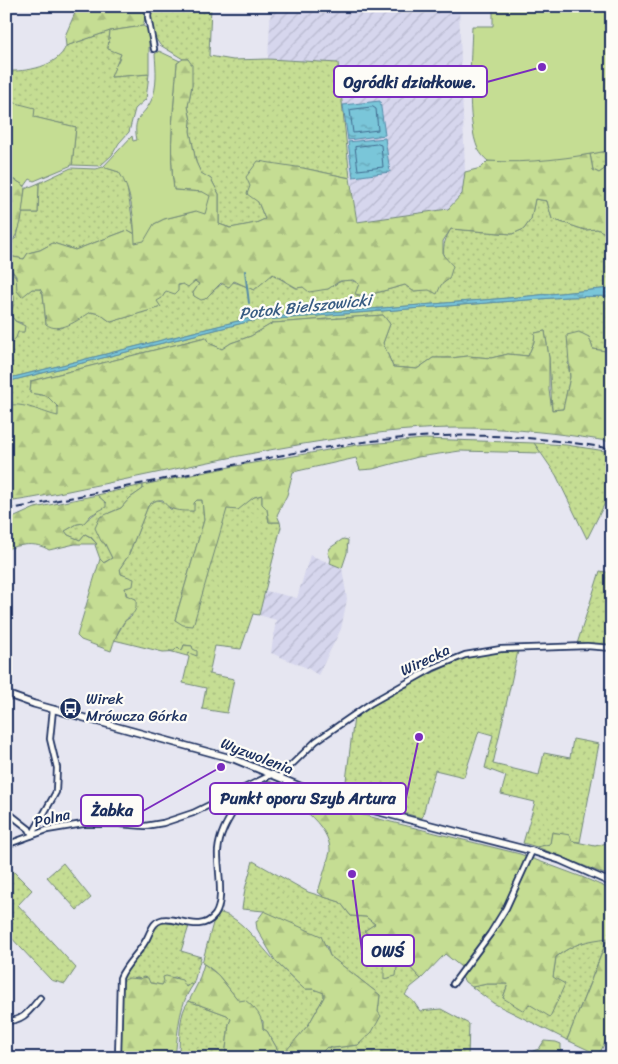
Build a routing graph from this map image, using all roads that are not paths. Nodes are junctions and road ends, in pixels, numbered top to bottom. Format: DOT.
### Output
graph roads {
  1 [pos="149,6"];
  2 [pos="154,49"];
  3 [pos="612,648"];
  4 [pos="6,694"];
  5 [pos="53,709"];
  6 [pos="273,774"];
  7 [pos="279,777"];
  8 [pos="246,788"];
  9 [pos="6,811"];
  10 [pos="32,835"];
  11 [pos="6,845"];
  12 [pos="532,851"];
  13 [pos="612,883"];
  14 [pos="453,984"];
  15 [pos="40,998"];
  16 [pos="6,1021"];
  17 [pos="118,1058"];
  1 -- 2 [label="street"];
  3 -- 7 [label="street, Wirecka"];
  4 -- 5 [label="street, Wyzwolenia"];
  5 -- 6 [label="street, Wyzwolenia"];
  5 -- 10 [label="street"];
  6 -- 7 [label="street, Wyzwolenia"];
  6 -- 8 [label="street, Polna"];
  7 -- 12 [label="street, Wyzwolenia"];
  8 -- 10 [label="street, Polna"];
  8 -- 17 [label="street"];
  9 -- 10 [label="street"];
  10 -- 11 [label="street, Polna"];
  12 -- 13 [label="street, Wyzwolenia"];
  12 -- 14 [label="street"];
  15 -- 16 [label="street"];
}
